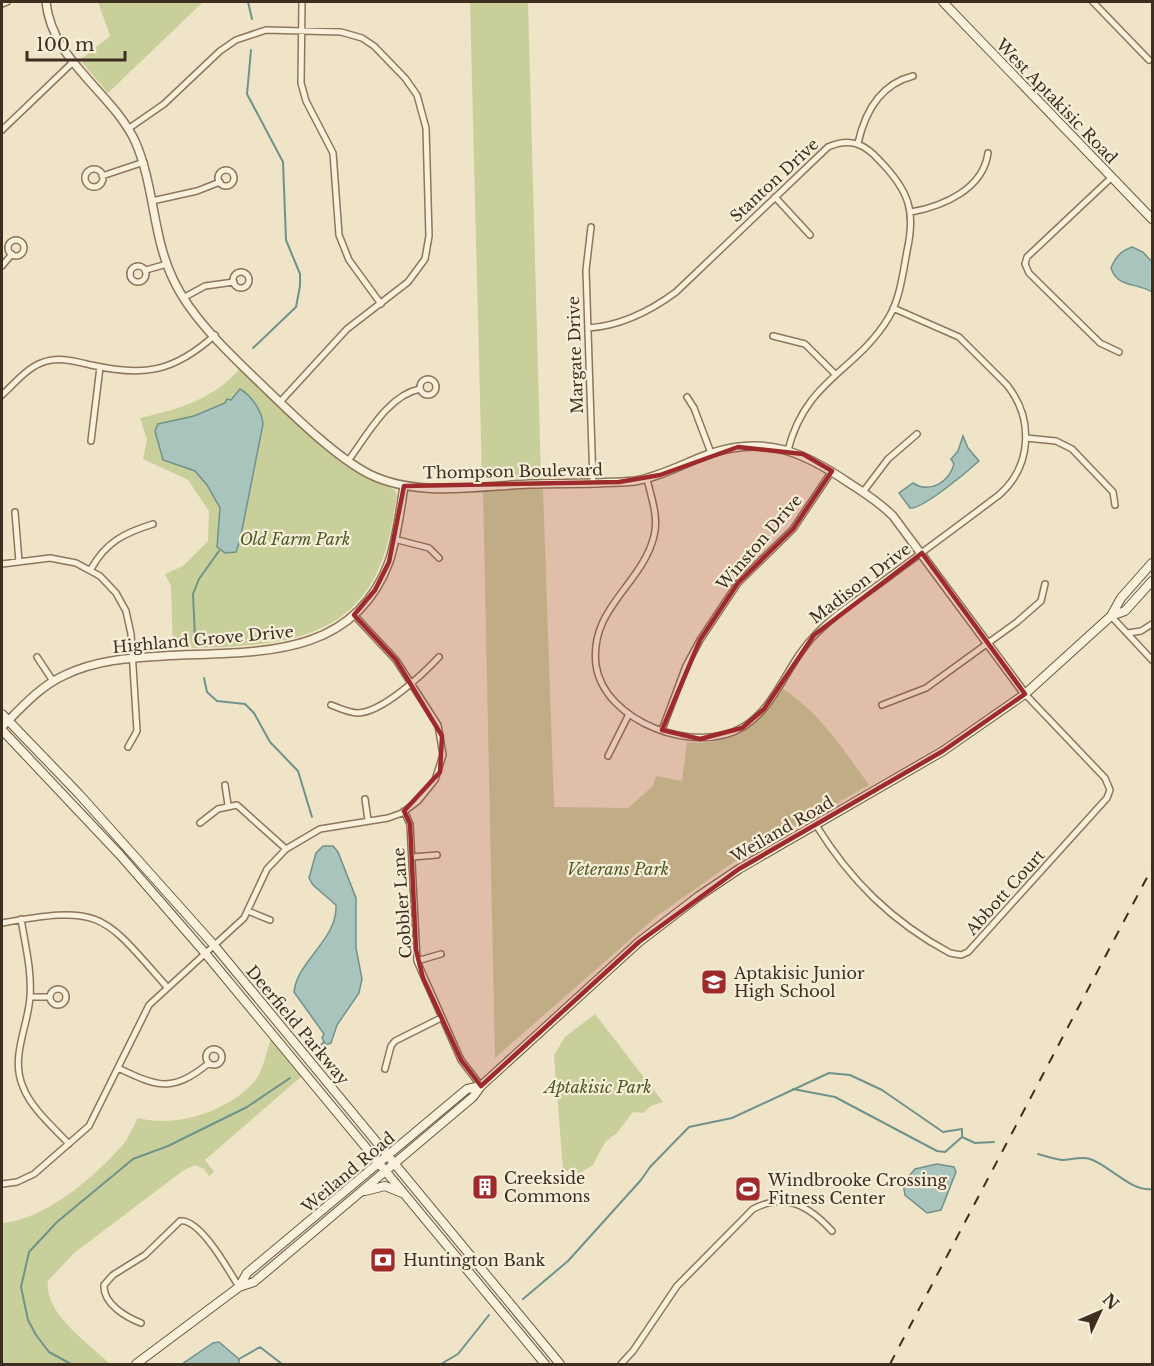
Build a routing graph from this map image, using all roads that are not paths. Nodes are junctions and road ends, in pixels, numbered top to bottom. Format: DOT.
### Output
graph roads {
  1 [pos="7,2"];
  2 [pos="46,2"];
  3 [pos="302,2"];
  4 [pos="943,2"];
  5 [pos="1093,2"];
  6 [pos="2,4"];
  7 [pos="302,31"];
  8 [pos="1149,60"];
  9 [pos="72,63"];
  10 [pos="913,76"];
  11 [pos="128,129"];
  12 [pos="2,130"];
  13 [pos="858,143"];
  14 [pos="988,153"];
  15 [pos="144,162"];
  16 [pos="102,176"];
  17 [pos="1112,177"];
  18 [pos="220,182"];
  19 [pos="775,197"];
  20 [pos="152,201"];
  21 [pos="911,212"];
  22 [pos="1152,219"];
  23 [pos="591,227"];
  24 [pos="810,235"];
  25 [pos="12,254"];
  26 [pos="167,264"];
  27 [pos="2,266"];
  28 [pos="146,270"];
  29 [pos="234,282"];
  30 [pos="183,298"];
  31 [pos="381,303"];
  32 [pos="893,308"];
  33 [pos="588,328"];
  34 [pos="215,335"];
  35 [pos="773,336"];
  36 [pos="1119,352"];
  37 [pos="100,367"];
  38 [pos="835,374"];
  39 [pos="420,389"];
  40 [pos="2,395"];
  41 [pos="687,397"];
  42 [pos="280,402"];
  43 [pos="917,434"];
  44 [pos="1026,438"];
  45 [pos="91,441"];
  46 [pos="788,450"];
  47 [pos="711,453"];
  48 [pos="348,461"];
  49 [pos="832,471"];
  50 [pos="647,479"];
  51 [pos="593,482"];
  52 [pos="404,486"];
  53 [pos="863,492"];
  54 [pos="1115,505"];
  55 [pos="15,512"];
  56 [pos="153,524"];
  57 [pos="394,539"];
  58 [pos="922,553"];
  59 [pos="439,558"];
  60 [pos="19,562"];
  61 [pos="1152,563"];
  62 [pos="2,564"];
  63 [pos="91,569"];
  64 [pos="1152,581"];
  65 [pos="1045,584"];
  66 [pos="354,615"];
  67 [pos="1111,616"];
  68 [pos="1152,624"];
  69 [pos="1128,633"];
  70 [pos="988,644"];
  71 [pos="37,657"];
  72 [pos="439,657"];
  73 [pos="132,658"];
  74 [pos="1152,660"];
  75 [pos="53,681"];
  76 [pos="411,683"];
  77 [pos="1025,694"];
  78 [pos="331,705"];
  79 [pos="882,705"];
  80 [pos="2,714"];
  81 [pos="628,714"];
  82 [pos="4,726"];
  83 [pos="662,729"];
  84 [pos="128,747"];
  85 [pos="608,756"];
  86 [pos="225,785"];
  87 [pos="365,799"];
  88 [pos="228,805"];
  89 [pos="404,811"];
  90 [pos="368,820"];
  91 [pos="200,823"];
  92 [pos="816,825"];
  93 [pos="286,849"];
  94 [pos="437,855"];
  95 [pos="412,856"];
  96 [pos="248,911"];
  97 [pos="21,919"];
  98 [pos="270,920"];
  99 [pos="2,922"];
  100 [pos="213,944"];
  101 [pos="206,952"];
  102 [pos="441,954"];
  103 [pos="417,960"];
  104 [pos="167,987"];
  105 [pos="30,997"];
  106 [pos="49,997"];
  107 [pos="441,1018"];
  108 [pos="208,1064"];
  109 [pos="118,1068"];
  110 [pos="385,1069"];
  111 [pos="481,1086"];
  112 [pos="69,1144"];
  113 [pos="388,1156"];
  114 [pos="379,1163"];
  115 [pos="394,1164"];
  116 [pos="386,1170"];
  117 [pos="2,1184"];
  118 [pos="360,1192"];
  119 [pos="406,1196"];
  120 [pos="832,1231"];
  121 [pos="239,1287"];
  122 [pos="141,1323"];
  123 [pos="138,1364"];
  124 [pos="545,1365"];
  125 [pos="560,1365"];
  126 [pos="621,1365"];
  1 -- 6 [label="street"];
  2 -- 9 [label="street, Thompson Boulevard"];
  3 -- 7 [label="street"];
  4 -- 17 [label="main road, West Aptakisic Road"];
  5 -- 8 [label="street"];
  7 -- 11 [label="street"];
  7 -- 31 [label="street"];
  7 -- 31 [label="street"];
  9 -- 11 [label="street, Thompson Boulevard"];
  9 -- 12 [label="street"];
  10 -- 13 [label="street"];
  11 -- 15 [label="street, Thompson Boulevard"];
  13 -- 19 [label="street, Stanton Drive"];
  13 -- 21 [label="street"];
  14 -- 21 [label="street"];
  15 -- 16 [label="street"];
  15 -- 20 [label="street, Thompson Boulevard"];
  17 -- 22 [label="main road, West Aptakisic Road"];
  17 -- 36 [label="street"];
  18 -- 20 [label="street"];
  19 -- 24 [label="street"];
  19 -- 33 [label="street, Stanton Drive"];
  20 -- 26 [label="street, Thompson Boulevard"];
  21 -- 32 [label="street"];
  23 -- 33 [label="street, Margate Drive"];
  25 -- 27 [label="street"];
  26 -- 28 [label="street"];
  26 -- 30 [label="street, Thompson Boulevard"];
  29 -- 30 [label="street"];
  30 -- 34 [label="street, Thompson Boulevard"];
  31 -- 42 [label="street"];
  32 -- 38 [label="street"];
  32 -- 44 [label="street, Madison Drive"];
  33 -- 51 [label="street, Margate Drive"];
  34 -- 37 [label="street"];
  34 -- 42 [label="street, Thompson Boulevard"];
  35 -- 38 [label="street"];
  37 -- 40 [label="street"];
  37 -- 45 [label="street"];
  38 -- 46 [label="street"];
  39 -- 48 [label="street"];
  41 -- 47 [label="street"];
  42 -- 48 [label="street, Thompson Boulevard"];
  43 -- 53 [label="street"];
  44 -- 54 [label="street"];
  44 -- 58 [label="street, Madison Drive"];
  46 -- 47 [label="street, Thompson Boulevard"];
  46 -- 49 [label="street, Thompson Boulevard"];
  47 -- 50 [label="street, Thompson Boulevard"];
  48 -- 52 [label="street, Thompson Boulevard"];
  49 -- 53 [label="street, Thompson Boulevard"];
  49 -- 83 [label="street, Winston Drive"];
  50 -- 51 [label="street, Thompson Boulevard"];
  50 -- 81 [label="street, Madison Drive"];
  51 -- 52 [label="street, Thompson Boulevard"];
  52 -- 57 [label="street, Highland Grove Drive"];
  53 -- 58 [label="street, Thompson Boulevard"];
  55 -- 60 [label="street"];
  56 -- 63 [label="street"];
  57 -- 59 [label="street"];
  57 -- 66 [label="street, Highland Grove Drive"];
  58 -- 70 [label="street, Thompson Boulevard"];
  58 -- 83 [label="street, Madison Drive"];
  60 -- 62 [label="street"];
  60 -- 63 [label="street"];
  61 -- 67 [label="main road"];
  63 -- 73 [label="street"];
  64 -- 67 [label="main road"];
  65 -- 70 [label="street"];
  66 -- 73 [label="street, Highland Grove Drive"];
  66 -- 76 [label="street"];
  67 -- 69 [label="street"];
  67 -- 77 [label="main road, Weiland Road"];
  68 -- 69 [label="street"];
  69 -- 74 [label="street"];
  70 -- 77 [label="street, Thompson Boulevard"];
  70 -- 79 [label="street"];
  71 -- 75 [label="street"];
  72 -- 76 [label="street"];
  73 -- 75 [label="street, Highland Grove Drive"];
  73 -- 84 [label="street"];
  75 -- 82 [label="street, Highland Grove Drive"];
  76 -- 78 [label="street"];
  76 -- 89 [label="street"];
  77 -- 92 [label="main road, Weiland Road"];
  77 -- 92 [label="street, Abbott Court"];
  80 -- 82 [label="main road, Deerfield Parkway"];
  81 -- 83 [label="street, Madison Drive"];
  81 -- 85 [label="street"];
  82 -- 100 [label="main road, Deerfield Parkway"];
  82 -- 101 [label="main road, Deerfield Parkway"];
  86 -- 88 [label="street"];
  87 -- 90 [label="street"];
  88 -- 91 [label="street"];
  88 -- 93 [label="street"];
  89 -- 90 [label="street"];
  89 -- 95 [label="street, Cobbler Lane"];
  90 -- 93 [label="street"];
  92 -- 111 [label="main road, Weiland Road"];
  93 -- 96 [label="street"];
  94 -- 95 [label="street"];
  95 -- 103 [label="street, Cobbler Lane"];
  96 -- 98 [label="street"];
  96 -- 100 [label="street"];
  97 -- 99 [label="street"];
  97 -- 104 [label="street"];
  97 -- 105 [label="street"];
  100 -- 101 [label="street"];
  100 -- 113 [label="main road, Deerfield Parkway"];
  101 -- 104 [label="street"];
  101 -- 114 [label="main road, Deerfield Parkway"];
  102 -- 103 [label="street"];
  103 -- 107 [label="street, Cobbler Lane"];
  104 -- 109 [label="street"];
  105 -- 106 [label="street"];
  105 -- 112 [label="street"];
  107 -- 110 [label="street"];
  107 -- 111 [label="street, Cobbler Lane"];
  108 -- 109 [label="street"];
  109 -- 112 [label="street"];
  111 -- 113 [label="main road, Weiland Road"];
  111 -- 115 [label="main road, Weiland Road"];
  112 -- 117 [label="street"];
  113 -- 114 [label="main road, Weiland Road"];
  113 -- 115 [label="main road, Deerfield Parkway"];
  114 -- 116 [label="main road, Deerfield Parkway"];
  114 -- 121 [label="main road, Weiland Road"];
  115 -- 116 [label="main road, Weiland Road"];
  115 -- 125 [label="main road, Deerfield Parkway"];
  116 -- 118 [label="main road, Weiland Road"];
  116 -- 119 [label="main road, Deerfield Parkway"];
  118 -- 119 [label="main road"];
  118 -- 121 [label="main road, Weiland Road"];
  119 -- 124 [label="main road, Deerfield Parkway"];
  120 -- 126 [label="street"];
  121 -- 122 [label="street"];
  121 -- 123 [label="main road, Weiland Road"];
}
